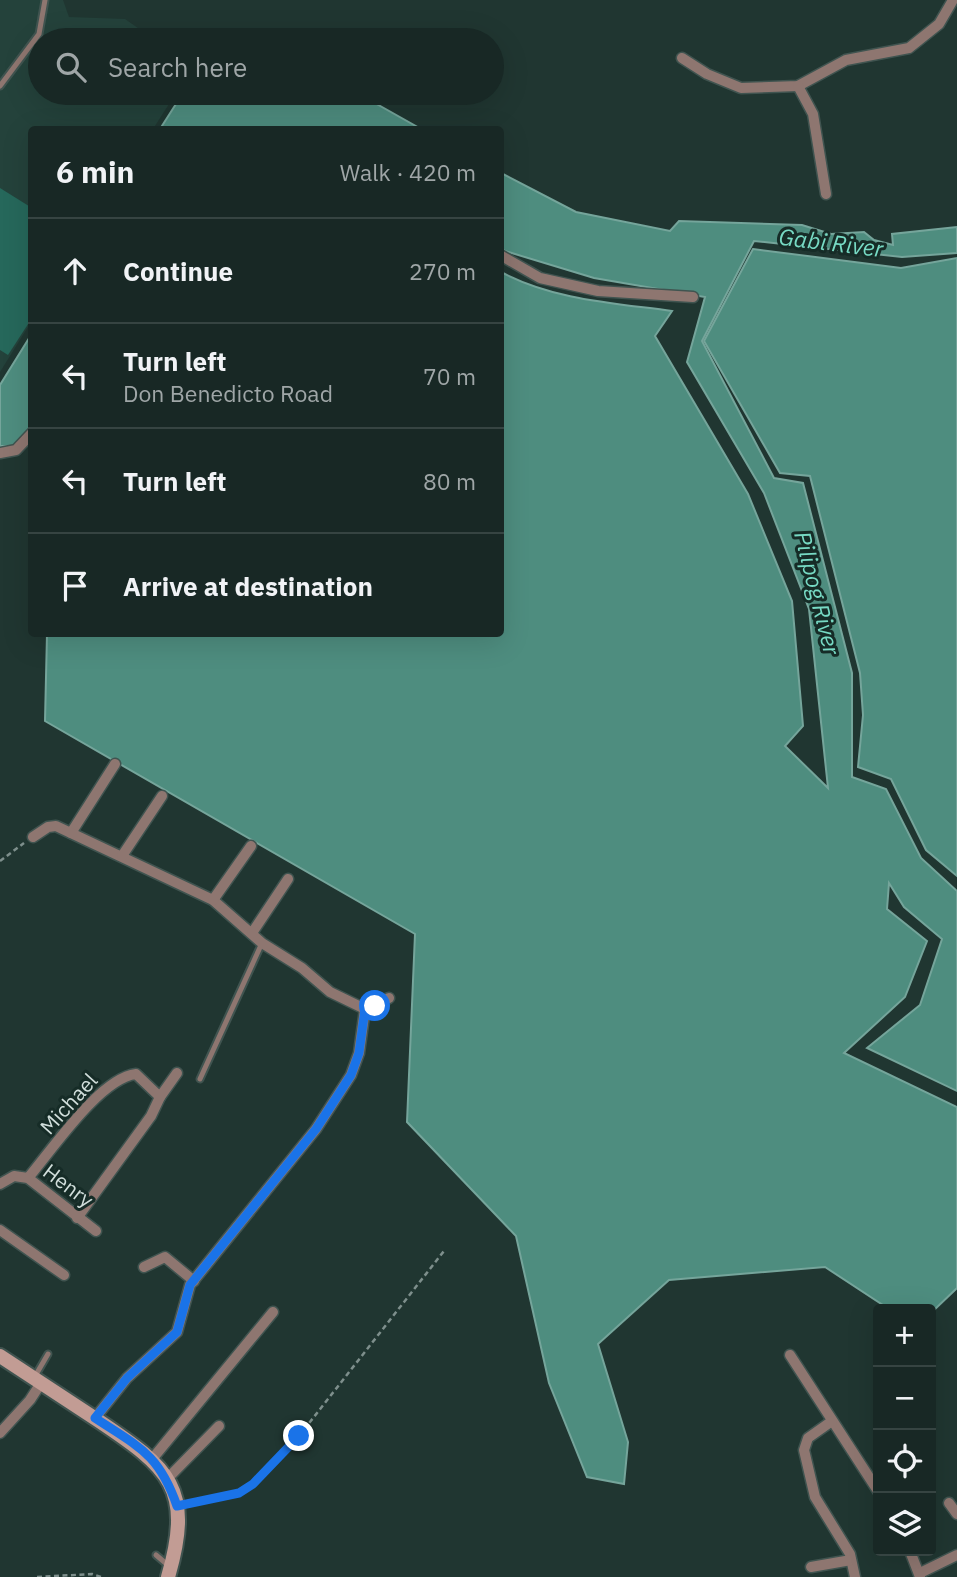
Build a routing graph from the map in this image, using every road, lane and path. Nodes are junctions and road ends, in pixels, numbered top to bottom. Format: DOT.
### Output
graph roads {
  1 [pos="45,0"];
  2 [pos="953,0"];
  3 [pos="40,28"];
  4 [pos="28,49"];
  5 [pos="682,58"];
  6 [pos="0,86"];
  7 [pos="798,86"];
  8 [pos="826,194"];
  9 [pos="504,257"];
  10 [pos="692,297"];
  11 [pos="28,437"];
  12 [pos="0,453"];
  13 [pos="115,764"];
  14 [pos="162,796"];
  15 [pos="71,833"];
  16 [pos="33,837"];
  17 [pos="251,846"];
  18 [pos="122,856"];
  19 [pos="0,861"];
  20 [pos="288,878"];
  21 [pos="213,900"];
  22 [pos="252,933"];
  23 [pos="262,943"];
  24 [pos="389,998"];
  25 [pos="365,1009"];
  26 [pos="177,1073"];
  27 [pos="200,1079"];
  28 [pos="160,1097"];
  29 [pos="28,1178"];
  30 [pos="0,1184"];
  31 [pos="77,1217"];
  32 [pos="0,1230"];
  33 [pos="96,1231"];
  34 [pos="444,1251"];
  35 [pos="144,1267"];
  36 [pos="64,1275"];
  37 [pos="194,1281"];
  38 [pos="273,1312"];
  39 [pos="48,1354"];
  40 [pos="790,1355"];
  41 [pos="0,1356"];
  42 [pos="37,1381"];
  43 [pos="95,1418"];
  44 [pos="832,1421"];
  45 [pos="219,1426"];
  46 [pos="0,1433"];
  47 [pos="153,1458"];
  48 [pos="167,1478"];
  49 [pos="873,1483"];
  50 [pos="949,1503"];
  51 [pos="177,1506"];
  52 [pos="957,1514"];
  53 [pos="156,1555"];
  54 [pos="957,1555"];
  55 [pos="913,1556"];
  56 [pos="852,1560"];
  57 [pos="811,1567"];
  58 [pos="170,1572"];
  59 [pos="920,1575"];
  60 [pos="37,1577"];
  61 [pos="101,1577"];
  62 [pos="855,1577"];
  1 -- 3 [label="lane"];
  2 -- 7 [label="street"];
  4 -- 6 [label="lane"];
  5 -- 7 [label="street"];
  7 -- 8 [label="street"];
  9 -- 10 [label="street"];
  11 -- 12 [label="street"];
  13 -- 15 [label="street"];
  14 -- 18 [label="street"];
  15 -- 16 [label="street"];
  15 -- 18 [label="street"];
  16 -- 19 [label="path"];
  17 -- 21 [label="street"];
  18 -- 21 [label="street"];
  20 -- 22 [label="street"];
  21 -- 22 [label="street"];
  22 -- 23 [label="street"];
  23 -- 25 [label="street"];
  23 -- 27 [label="lane"];
  24 -- 25 [label="street"];
  25 -- 37 [label="street"];
  26 -- 28 [label="street"];
  28 -- 29 [label="street, Michael"];
  28 -- 31 [label="street"];
  29 -- 30 [label="street, Henry"];
  29 -- 31 [label="street, Henry"];
  31 -- 33 [label="street, Henry"];
  32 -- 36 [label="street"];
  34 -- 51 [label="path"];
  35 -- 37 [label="street"];
  37 -- 43 [label="street"];
  38 -- 47 [label="street"];
  39 -- 42 [label="lane"];
  40 -- 44 [label="street"];
  41 -- 42 [label="street"];
  42 -- 43 [label="street"];
  42 -- 46 [label="street"];
  43 -- 47 [label="street"];
  44 -- 49 [label="street"];
  44 -- 56 [label="street"];
  45 -- 48 [label="street"];
  47 -- 48 [label="street"];
  48 -- 51 [label="street"];
  50 -- 52 [label="street"];
  51 -- 58 [label="street"];
  53 -- 58 [label="lane"];
  54 -- 59 [label="street"];
  55 -- 59 [label="street"];
  56 -- 57 [label="street"];
  56 -- 62 [label="street"];
  60 -- 61 [label="path"];
}
